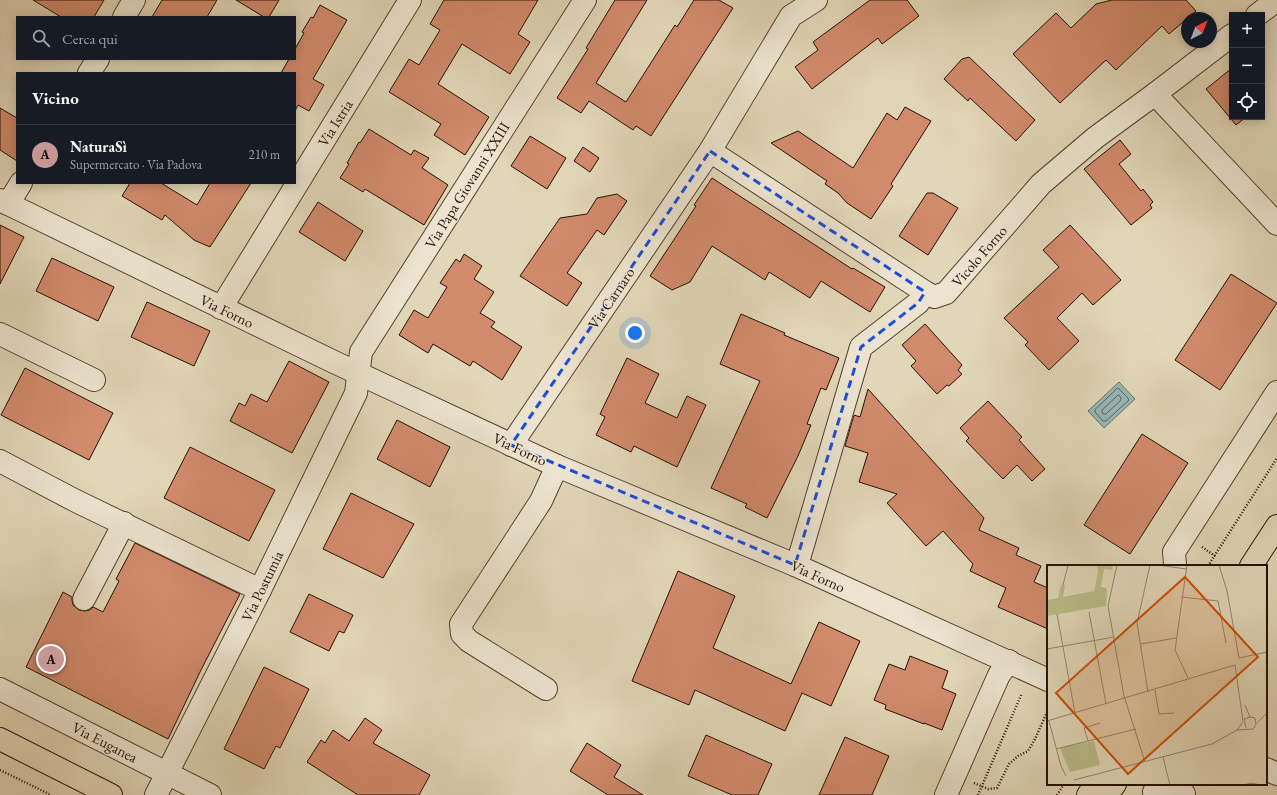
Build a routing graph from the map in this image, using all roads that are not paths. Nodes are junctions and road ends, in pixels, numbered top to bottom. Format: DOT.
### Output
graph roads {
  1 [pos="134,0"];
  2 [pos="410,0"];
  3 [pos="584,0"];
  4 [pos="816,0"];
  5 [pos="1277,0"];
  6 [pos="1262,12"];
  7 [pos="125,16"];
  8 [pos="1229,37"];
  9 [pos="97,60"];
  10 [pos="90,72"];
  11 [pos="1155,94"];
  12 [pos="710,151"];
  13 [pos="20,184"];
  14 [pos="4,202"];
  15 [pos="1277,224"];
  16 [pos="925,292"];
  17 [pos="221,308"];
  18 [pos="0,334"];
  19 [pos="358,373"];
  20 [pos="94,380"];
  21 [pos="1277,392"];
  22 [pos="511,445"];
  23 [pos="0,460"];
  24 [pos="557,466"];
  25 [pos="124,523"];
  26 [pos="1277,526"];
  27 [pos="1175,564"];
  28 [pos="795,565"];
  29 [pos="1252,565"];
  30 [pos="260,590"];
  31 [pos="84,599"];
  32 [pos="1009,661"];
  33 [pos="1047,680"];
  34 [pos="0,689"];
  35 [pos="546,689"];
  36 [pos="0,739"];
  37 [pos="1267,769"];
  38 [pos="167,774"];
  39 [pos="1277,774"];
  40 [pos="1095,785"];
  41 [pos="1114,785"];
  42 [pos="1154,792"];
  43 [pos="1184,794"];
  44 [pos="111,795"];
  45 [pos="156,795"];
  46 [pos="210,795"];
  47 [pos="946,795"];
  48 [pos="1088,795"];
  49 [pos="1107,795"];
  1 -- 7 [label="street"];
  2 -- 17 [label="street, Via Istria"];
  3 -- 19 [label="street, Via Papa Giovanni XXIII"];
  4 -- 12 [label="street, Via Carnaro"];
  5 -- 6 [label="street"];
  8 -- 11 [label="street, Vicolo Forno"];
  9 -- 10 [label="street"];
  11 -- 15 [label="street"];
  11 -- 16 [label="street, Vicolo Forno"];
  12 -- 16 [label="street"];
  12 -- 22 [label="street, Via Carnaro"];
  13 -- 14 [label="street"];
  14 -- 17 [label="street, Via Forno"];
  16 -- 28 [label="street"];
  17 -- 19 [label="street, Via Forno"];
  18 -- 20 [label="street"];
  19 -- 22 [label="street, Via Forno"];
  19 -- 30 [label="street, Via Postumia"];
  21 -- 27 [label="street"];
  22 -- 24 [label="street, Via Forno"];
  23 -- 25 [label="street"];
  24 -- 28 [label="street, Via Forno"];
  24 -- 35 [label="street"];
  25 -- 30 [label="street"];
  25 -- 31 [label="street"];
  26 -- 29 [label="main road"];
  28 -- 32 [label="street, Via Forno"];
  30 -- 38 [label="street, Via Postumia"];
  32 -- 33 [label="street, Via Forno"];
  32 -- 47 [label="street"];
  34 -- 38 [label="street, Via Euganea"];
  36 -- 44 [label="main road"];
  37 -- 39 [label="street"];
  38 -- 45 [label="street, Via Postumia"];
  38 -- 46 [label="street, Via Euganea"];
  40 -- 48 [label="main road"];
  41 -- 49 [label="main road"];
  42 -- 43 [label="street"];
}
